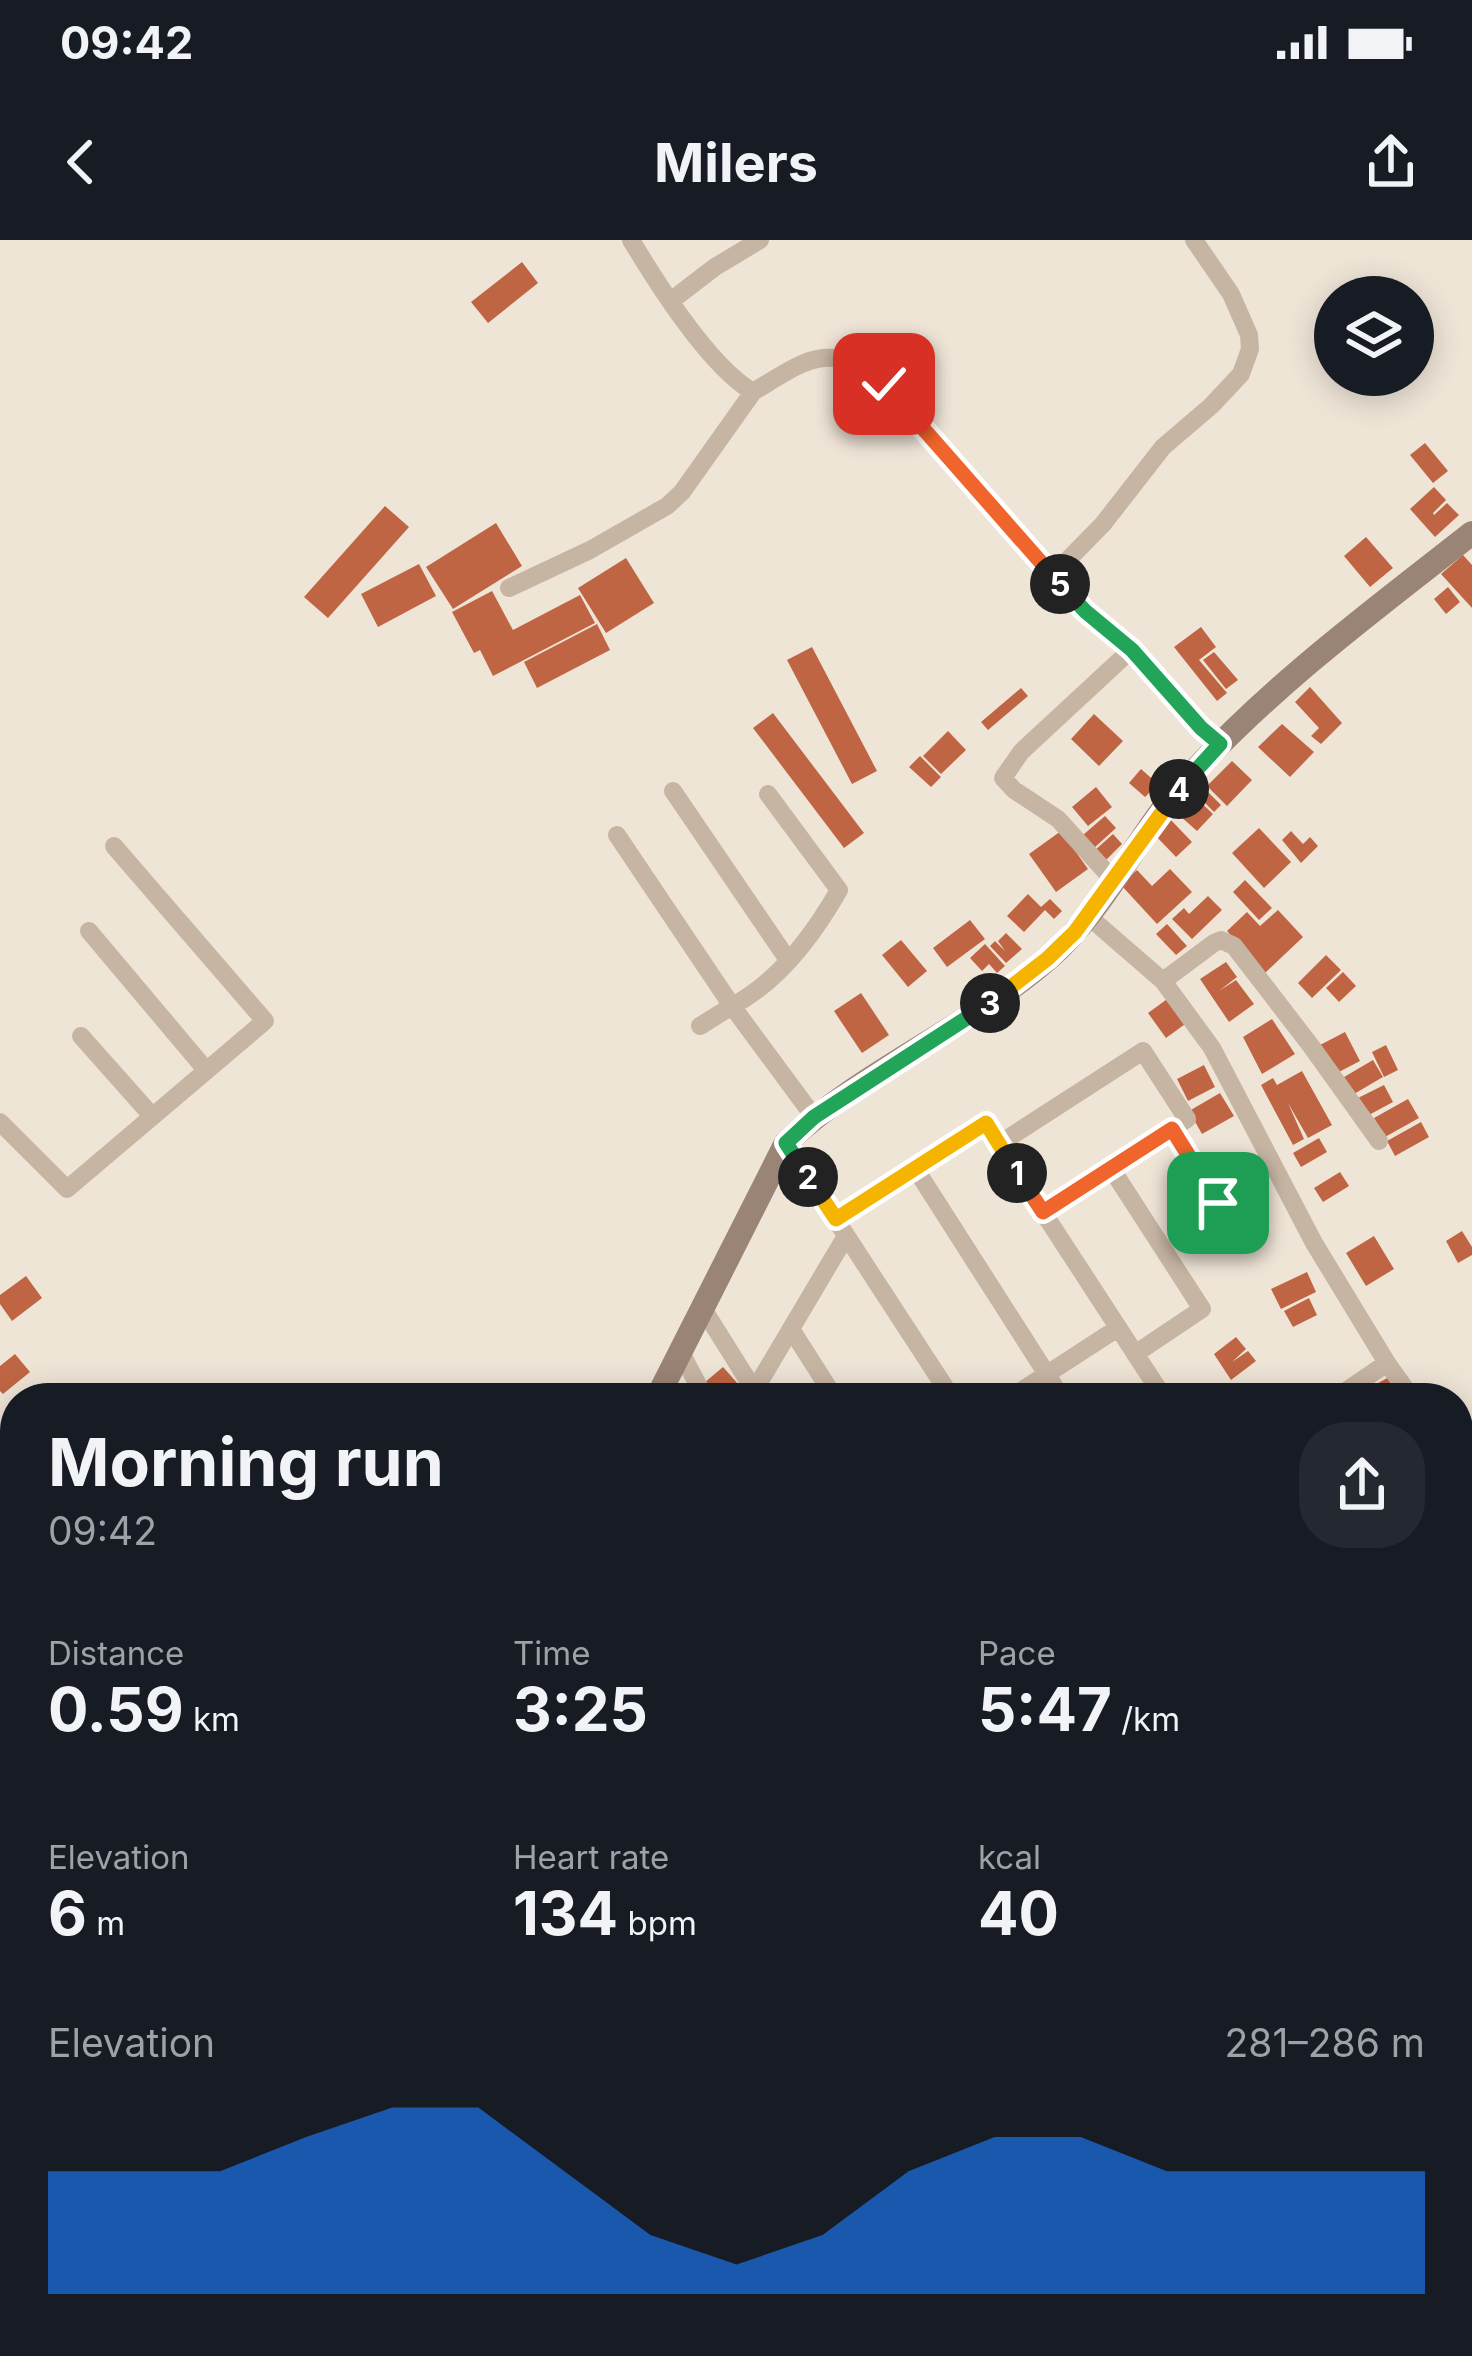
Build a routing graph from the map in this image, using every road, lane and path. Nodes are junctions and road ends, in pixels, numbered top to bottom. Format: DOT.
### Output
graph roads {
  1 [pos="631,240"];
  2 [pos="760,240"];
  3 [pos="1194,240"];
  4 [pos="672,300"];
  5 [pos="753,392"];
  6 [pos="1472,533"];
  7 [pos="1052,576"];
  8 [pos="509,588"];
  9 [pos="1132,650"];
  10 [pos="1220,744"];
  11 [pos="673,791"];
  12 [pos="768,794"];
  13 [pos="617,836"];
  14 [pos="114,846"];
  15 [pos="1114,881"];
  16 [pos="1088,916"];
  17 [pos="89,932"];
  18 [pos="788,960"];
  19 [pos="1163,981"];
  20 [pos="733,1006"];
  21 [pos="700,1026"];
  22 [pos="81,1036"];
  23 [pos="206,1070"];
  24 [pos="152,1116"];
  25 [pos="814,1117"];
  26 [pos="0,1122"];
  27 [pos="1172,1129"];
  28 [pos="1379,1142"];
  29 [pos="786,1143"];
  30 [pos="999,1144"];
  31 [pos="915,1168"];
  32 [pos="1112,1168"];
  33 [pos="1218,1203"];
  34 [pos="1043,1212"];
  35 [pos="841,1227"];
  36 [pos="702,1307"];
  37 [pos="1118,1328"];
  38 [pos="791,1329"];
  39 [pos="679,1349"];
  40 [pos="1135,1354"];
  41 [pos="1387,1363"];
  42 [pos="1047,1374"];
  43 [pos="664,1383"];
  44 [pos="697,1383"];
  45 [pos="750,1383"];
  46 [pos="763,1383"];
  47 [pos="825,1383"];
  48 [pos="942,1383"];
  49 [pos="1033,1383"];
  50 [pos="1053,1383"];
  51 [pos="1154,1383"];
  52 [pos="1358,1383"];
  53 [pos="1401,1383"];
  1 -- 4 [label="street"];
  2 -- 4 [label="street"];
  3 -- 7 [label="street"];
  4 -- 5 [label="street"];
  5 -- 7 [label="street"];
  5 -- 8 [label="street"];
  6 -- 10 [label="street"];
  7 -- 9 [label="street"];
  9 -- 10 [label="street"];
  9 -- 15 [label="street"];
  10 -- 15 [label="street"];
  11 -- 18 [label="street"];
  12 -- 18 [label="street"];
  13 -- 20 [label="street"];
  14 -- 23 [label="street"];
  15 -- 16 [label="street"];
  16 -- 19 [label="street"];
  16 -- 25 [label="street"];
  17 -- 23 [label="street"];
  18 -- 20 [label="street"];
  19 -- 28 [label="street"];
  19 -- 41 [label="street"];
  20 -- 21 [label="street"];
  20 -- 25 [label="street"];
  22 -- 24 [label="street"];
  23 -- 24 [label="street"];
  24 -- 26 [label="street"];
  25 -- 29 [label="street"];
  27 -- 30 [label="street"];
  27 -- 32 [label="street"];
  27 -- 33 [label="street"];
  29 -- 35 [label="street"];
  29 -- 36 [label="street"];
  30 -- 31 [label="street"];
  30 -- 34 [label="street"];
  31 -- 35 [label="street"];
  31 -- 42 [label="street"];
  32 -- 34 [label="street"];
  32 -- 40 [label="street"];
  34 -- 37 [label="street"];
  35 -- 38 [label="street"];
  35 -- 48 [label="street"];
  36 -- 39 [label="street"];
  36 -- 45 [label="street"];
  37 -- 40 [label="street"];
  37 -- 42 [label="street"];
  38 -- 46 [label="street"];
  38 -- 47 [label="street"];
  39 -- 43 [label="street"];
  39 -- 44 [label="street"];
  40 -- 51 [label="street"];
  41 -- 52 [label="street"];
  41 -- 53 [label="street"];
  42 -- 49 [label="street"];
  42 -- 50 [label="street"];
}
